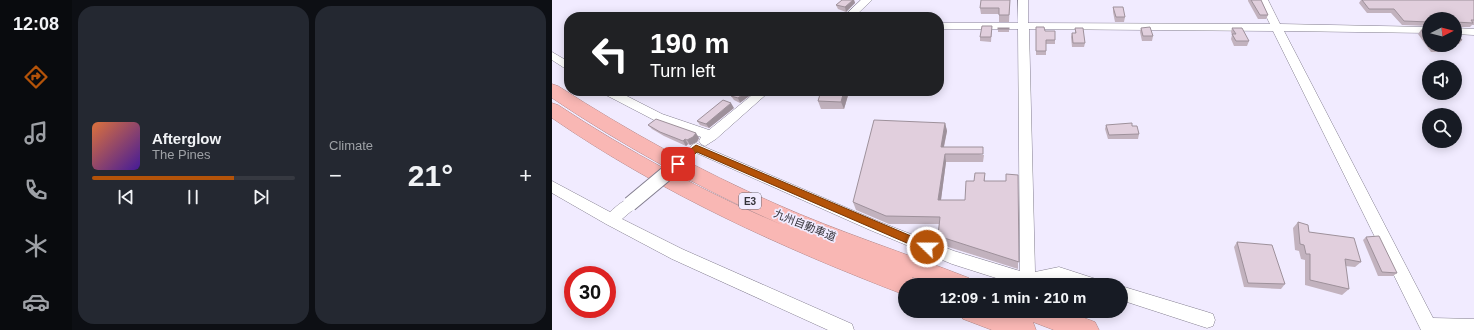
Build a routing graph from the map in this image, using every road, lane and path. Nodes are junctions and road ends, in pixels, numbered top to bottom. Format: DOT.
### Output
graph roads {
  1 [pos="866,0"];
  2 [pos="1024,0"];
  3 [pos="1263,0"];
  4 [pos="853,12"];
  5 [pos="944,26"];
  6 [pos="1023,26"];
  7 [pos="1278,28"];
  8 [pos="1422,30"];
  9 [pos="1462,31"];
  10 [pos="1474,32"];
  11 [pos="552,55"];
  12 [pos="564,63"];
  13 [pos="552,90"];
  14 [pos="618,96"];
  15 [pos="758,96"];
  16 [pos="552,109"];
  17 [pos="712,136"];
  18 [pos="693,151"];
  19 [pos="552,186"];
  20 [pos="611,220"];
  21 [pos="943,278"];
  22 [pos="1018,278"];
  23 [pos="1028,278"];
  24 [pos="1041,278"];
  25 [pos="1072,278"];
  26 [pos="898,282"];
  27 [pos="1128,295"];
  28 [pos="991,318"];
  29 [pos="1053,318"];
  30 [pos="1207,320"];
  31 [pos="1474,327"];
  32 [pos="1429,328"];
  33 [pos="846,330"];
  34 [pos="1024,330"];
  35 [pos="1087,330"];
  1 -- 4 [label="street"];
  2 -- 6 [label="street"];
  3 -- 7 [label="street"];
  5 -- 6 [label="street"];
  6 -- 7 [label="street"];
  6 -- 23 [label="street"];
  7 -- 8 [label="street"];
  7 -- 32 [label="street"];
  9 -- 10 [label="street"];
  11 -- 12 [label="street"];
  13 -- 21 [label="highway, 九州自動車道 / E3"];
  14 -- 17 [label="street"];
  15 -- 17 [label="street"];
  16 -- 26 [label="highway, 九州自動車道 / E3"];
  17 -- 18 [label="street"];
  18 -- 20 [label="street, bridge"];
  18 -- 22 [label="street"];
  19 -- 20 [label="street"];
  20 -- 33 [label="street"];
  24 -- 25 [label="street"];
  27 -- 30 [label="street"];
  28 -- 34 [label="highway"];
  29 -- 35 [label="highway"];
  31 -- 32 [label="street"];
}
